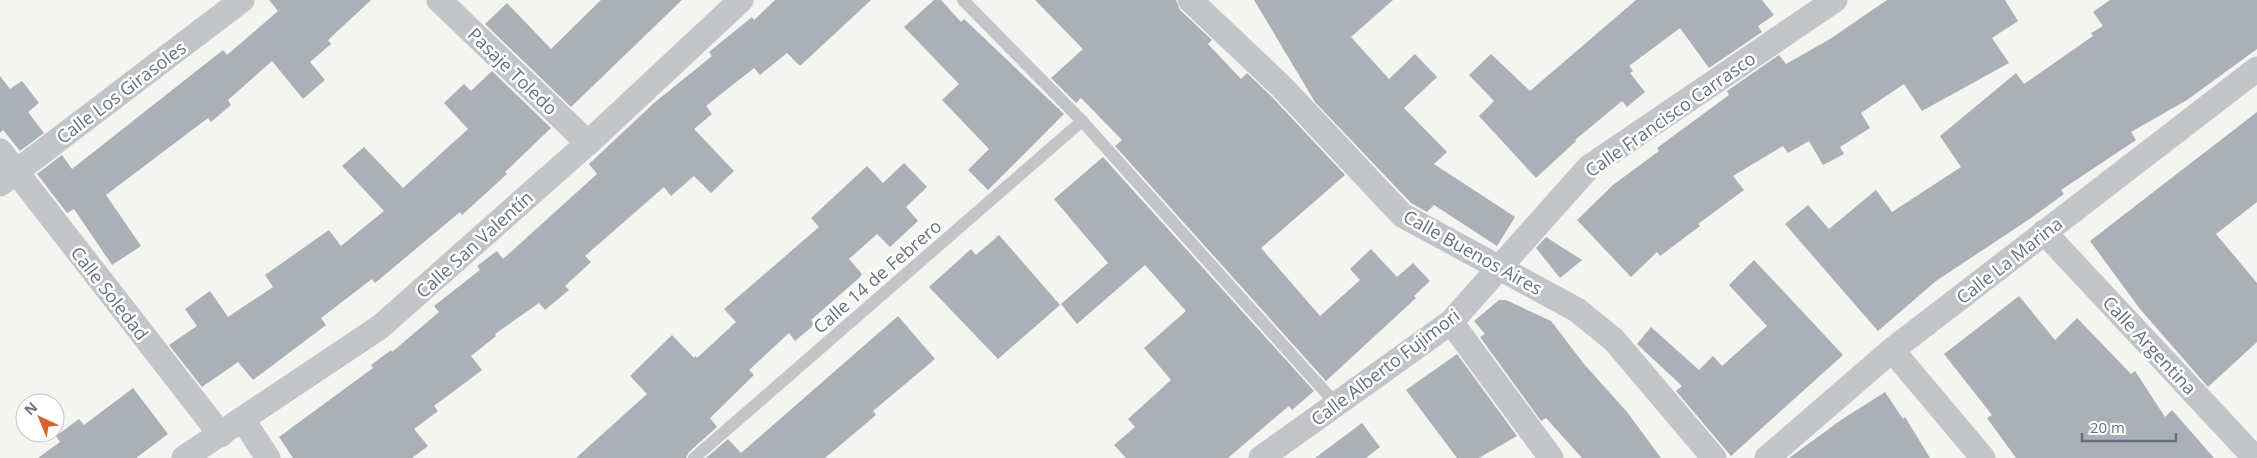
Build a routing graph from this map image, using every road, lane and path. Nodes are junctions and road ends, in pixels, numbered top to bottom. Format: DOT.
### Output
graph roads {
  1 [pos="242,0"];
  2 [pos="439,0"];
  3 [pos="741,0"];
  4 [pos="963,0"];
  5 [pos="1190,0"];
  6 [pos="1835,0"];
  7 [pos="2257,69"];
  8 [pos="1082,121"];
  9 [pos="588,143"];
  10 [pos="0,151"];
  11 [pos="8,178"];
  12 [pos="2044,232"];
  13 [pos="1500,266"];
  14 [pos="1451,322"];
  15 [pos="1892,350"];
  16 [pos="1336,404"];
  17 [pos="243,420"];
  18 [pos="221,435"];
  19 [pos="184,458"];
  20 [pos="268,458"];
  21 [pos="694,458"];
  22 [pos="1261,458"];
  23 [pos="1552,458"];
  24 [pos="1714,458"];
  25 [pos="1767,458"];
  26 [pos="1983,458"];
  27 [pos="2255,458"];
  1 -- 11 [label="street, Calle Los Girasoles"];
  2 -- 9 [label="street, Pasaje Toledo"];
  3 -- 9 [label="street, Calle San Valentín"];
  4 -- 8 [label="lane"];
  5 -- 13 [label="street, Calle Buenos Aires"];
  6 -- 13 [label="street, Calle Francisco Carrasco"];
  7 -- 12 [label="street, Calle La Marina"];
  8 -- 16 [label="lane"];
  8 -- 21 [label="lane, Calle 14 de Febrero"];
  9 -- 17 [label="street, Calle San Valentín"];
  10 -- 11 [label="street, Calle Soledad"];
  11 -- 18 [label="street, Calle Soledad"];
  12 -- 15 [label="street, Calle La Marina"];
  12 -- 27 [label="street, Calle Argentina"];
  13 -- 14 [label="street, Calle Alberto Fujimori"];
  13 -- 24 [label="street, Calle Buenos Aires"];
  14 -- 16 [label="street, Calle Alberto Fujimori"];
  14 -- 23 [label="street"];
  15 -- 25 [label="street, Calle La Marina"];
  15 -- 26 [label="street"];
  16 -- 22 [label="street, Calle Alberto Fujimori"];
  17 -- 18 [label="street, Calle San Valentín"];
  17 -- 20 [label="street"];
  18 -- 19 [label="street, Calle San Valentín"];
}
